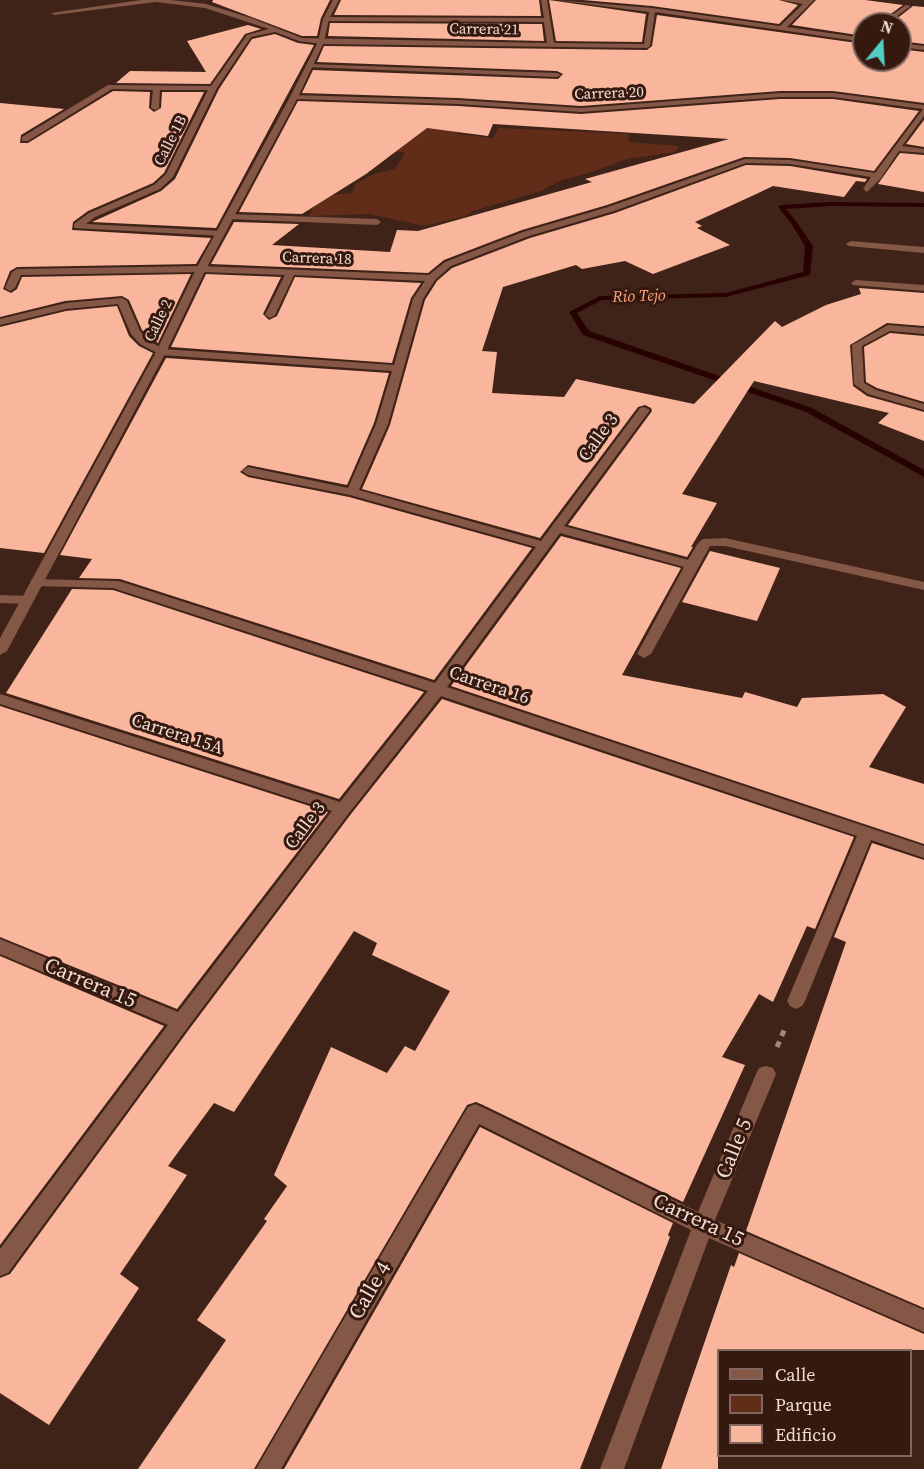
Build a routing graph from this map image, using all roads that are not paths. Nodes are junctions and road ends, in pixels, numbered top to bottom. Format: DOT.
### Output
graph roads {
  1 [pos="151,0"];
  2 [pos="156,0"];
  3 [pos="336,0"];
  4 [pos="544,0"];
  5 [pos="559,0"];
  6 [pos="784,0"];
  7 [pos="809,1"];
  8 [pos="908,6"];
  9 [pos="652,10"];
  10 [pos="899,12"];
  11 [pos="54,13"];
  12 [pos="326,19"];
  13 [pos="549,21"];
  14 [pos="780,29"];
  15 [pos="275,30"];
  16 [pos="852,38"];
  17 [pos="321,42"];
  18 [pos="551,44"];
  19 [pos="309,66"];
  20 [pos="557,75"];
  21 [pos="157,88"];
  22 [pos="213,88"];
  23 [pos="294,97"];
  24 [pos="155,108"];
  25 [pos="924,109"];
  26 [pos="25,139"];
  27 [pos="897,148"];
  28 [pos="924,152"];
  29 [pos="878,176"];
  30 [pos="867,189"];
  31 [pos="230,217"];
  32 [pos="377,222"];
  33 [pos="221,234"];
  34 [pos="851,244"];
  35 [pos="924,250"];
  36 [pos="201,269"];
  37 [pos="291,273"];
  38 [pos="431,278"];
  39 [pos="856,282"];
  40 [pos="10,288"];
  41 [pos="924,288"];
  42 [pos="0,312"];
  43 [pos="45,312"];
  44 [pos="270,315"];
  45 [pos="0,322"];
  46 [pos="924,331"];
  47 [pos="161,352"];
  48 [pos="398,368"];
  49 [pos="924,407"];
  50 [pos="644,410"];
  51 [pos="248,471"];
  52 [pos="352,492"];
  53 [pos="556,528"];
  54 [pos="543,545"];
  55 [pos="693,565"];
  56 [pos="37,582"];
  57 [pos="924,586"];
  58 [pos="0,599"];
  59 [pos="27,600"];
  60 [pos="0,651"];
  61 [pos="644,654"];
  62 [pos="438,689"];
  63 [pos="0,699"];
  64 [pos="343,808"];
  65 [pos="867,833"];
  66 [pos="924,852"];
  67 [pos="0,946"];
  68 [pos="796,1000"];
  69 [pos="181,1022"];
  70 [pos="766,1074"];
  71 [pos="475,1113"];
  72 [pos="703,1225"];
  73 [pos="0,1266"];
  74 [pos="924,1322"];
  75 [pos="268,1469"];
  76 [pos="612,1469"];
  1 -- 2 [label="street"];
  2 -- 11 [label="street"];
  2 -- 15 [label="street, Carrera 21"];
  3 -- 12 [label="street, Calle 2"];
  4 -- 13 [label="street"];
  5 -- 9 [label="street"];
  6 -- 7 [label="street"];
  7 -- 14 [label="street"];
  8 -- 10 [label="street"];
  9 -- 14 [label="street"];
  9 -- 18 [label="street, Carrera 21"];
  12 -- 13 [label="street"];
  12 -- 17 [label="street, Calle 2"];
  13 -- 18 [label="street"];
  14 -- 16 [label="street"];
  15 -- 17 [label="street, Carrera 21"];
  15 -- 22 [label="street"];
  17 -- 18 [label="street, Carrera 21"];
  17 -- 19 [label="street, Calle 2"];
  19 -- 20 [label="street"];
  19 -- 23 [label="street, Calle 2"];
  21 -- 22 [label="street"];
  21 -- 24 [label="street"];
  21 -- 26 [label="street"];
  22 -- 33 [label="street, Calle 1B"];
  23 -- 25 [label="street, Carrera 20"];
  23 -- 31 [label="street, Calle 2"];
  25 -- 27 [label="street"];
  27 -- 28 [label="street"];
  27 -- 29 [label="street"];
  29 -- 30 [label="street"];
  29 -- 38 [label="street"];
  31 -- 32 [label="street"];
  31 -- 33 [label="street, Calle 2"];
  33 -- 36 [label="street, Calle 2"];
  34 -- 35 [label="street"];
  36 -- 37 [label="street, Carrera 18"];
  36 -- 40 [label="street, Carrera 18"];
  36 -- 47 [label="street, Calle 2"];
  37 -- 38 [label="street, Carrera 18"];
  37 -- 44 [label="street"];
  38 -- 48 [label="street"];
  39 -- 41 [label="street"];
  42 -- 43 [label="street"];
  43 -- 45 [label="street"];
  43 -- 47 [label="street"];
  46 -- 49 [label="street"];
  47 -- 48 [label="street"];
  47 -- 56 [label="street, Calle 2"];
  48 -- 52 [label="street"];
  50 -- 53 [label="street, Calle 3"];
  51 -- 52 [label="street"];
  52 -- 54 [label="street"];
  53 -- 54 [label="street, Calle 3"];
  53 -- 55 [label="street"];
  54 -- 62 [label="street, Calle 3"];
  55 -- 57 [label="street"];
  55 -- 61 [label="street"];
  56 -- 59 [label="street, Calle 2"];
  56 -- 62 [label="street, Carrera 16"];
  58 -- 59 [label="street"];
  59 -- 60 [label="street, Calle 2"];
  62 -- 64 [label="street, Calle 3"];
  62 -- 65 [label="street, Carrera 16"];
  63 -- 64 [label="street, Carrera 15A"];
  64 -- 69 [label="street, Calle 3"];
  65 -- 66 [label="street, Carrera 16"];
  65 -- 68 [label="street"];
  67 -- 69 [label="street, Carrera 15"];
  69 -- 73 [label="street, Calle 3"];
  70 -- 72 [label="street, Calle 5"];
  71 -- 72 [label="street, Carrera 15"];
  71 -- 75 [label="street, Calle 4"];
  72 -- 74 [label="street, Carrera 15"];
  72 -- 76 [label="street, Calle 5"];
}
